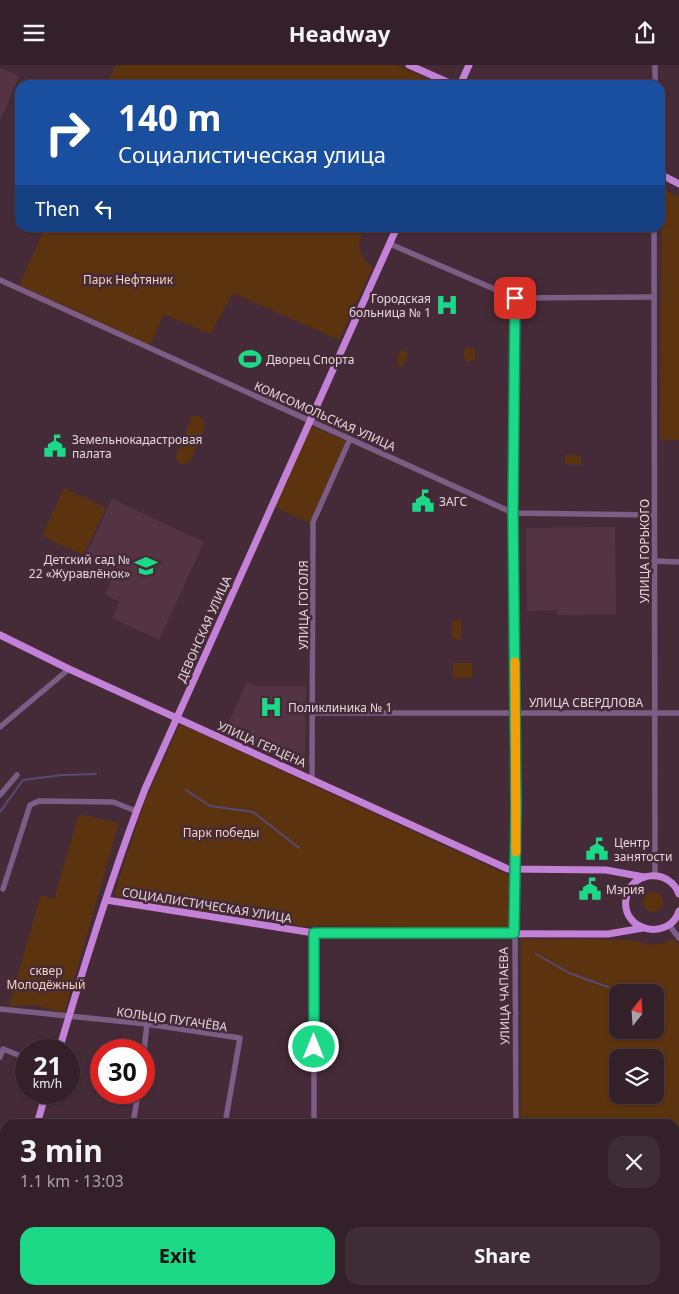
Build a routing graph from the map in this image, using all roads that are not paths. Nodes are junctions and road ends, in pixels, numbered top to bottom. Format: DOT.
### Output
graph roads {
  1 [pos="409,65"];
  2 [pos="469,65"];
  3 [pos="655,65"];
  4 [pos="443,80"];
  5 [pos="462,80"];
  6 [pos="655,80"];
  7 [pos="665,177"];
  8 [pos="679,184"];
  9 [pos="395,232"];
  10 [pos="654,232"];
  11 [pos="390,244"];
  12 [pos="0,280"];
  13 [pos="654,297"];
  14 [pos="515,298"];
  15 [pos="310,421"];
  16 [pos="350,439"];
  17 [pos="513,513"];
  18 [pos="654,515"];
  19 [pos="654,561"];
  20 [pos="679,562"];
  21 [pos="0,635"];
  22 [pos="69,669"];
  23 [pos="515,712"];
  24 [pos="654,712"];
  25 [pos="313,713"];
  26 [pos="679,713"];
  27 [pos="176,718"];
  28 [pos="0,727"];
  29 [pos="17,775"];
  30 [pos="312,779"];
  31 [pos="0,795"];
  32 [pos="136,811"];
  33 [pos="516,870"];
  34 [pos="655,875"];
  35 [pos="644,877"];
  36 [pos="668,880"];
  37 [pos="679,882"];
  38 [pos="3,889"];
  39 [pos="679,894"];
  40 [pos="106,900"];
  41 [pos="679,911"];
  42 [pos="674,922"];
  43 [pos="643,928"];
  44 [pos="314,933"];
  45 [pos="514,933"];
  46 [pos="679,938"];
  47 [pos="0,1009"];
  48 [pos="72,1017"];
  49 [pos="147,1024"];
  50 [pos="63,1039"];
  51 [pos="145,1039"];
  52 [pos="15,1054"];
  53 [pos="0,1057"];
  54 [pos="43,1104"];
  55 [pos="136,1104"];
  56 [pos="38,1119"];
  57 [pos="134,1119"];
  58 [pos="226,1119"];
  59 [pos="314,1119"];
  60 [pos="516,1119"];
  1 -- 4 [label="main road"];
  2 -- 5 [label="main road"];
  3 -- 6 [label="street"];
  7 -- 8 [label="main road"];
  9 -- 11 [label="main road, ДЕВОНСКАЯ УЛИЦА"];
  10 -- 13 [label="street, УЛИЦА ГОРЬКОГО"];
  11 -- 14 [label="street"];
  11 -- 15 [label="main road, ДЕВОНСКАЯ УЛИЦА"];
  12 -- 15 [label="street, КОМСОМОЛЬСКАЯ УЛИЦА"];
  13 -- 14 [label="street"];
  13 -- 18 [label="street, УЛИЦА ГОРЬКОГО"];
  14 -- 17 [label="street, УЛИЦА ЧАПАЕВА"];
  15 -- 16 [label="street, КОМСОМОЛЬСКАЯ УЛИЦА"];
  15 -- 27 [label="main road, ДЕВОНСКАЯ УЛИЦА"];
  16 -- 17 [label="street, КОМСОМОЛЬСКАЯ УЛИЦА"];
  16 -- 25 [label="street, УЛИЦА ГОГОЛЯ"];
  17 -- 18 [label="street, КОМСОМОЛЬСКАЯ УЛИЦА"];
  17 -- 23 [label="street, УЛИЦА ЧАПАЕВА"];
  18 -- 19 [label="street, УЛИЦА ГОРЬКОГО"];
  19 -- 20 [label="street"];
  19 -- 24 [label="street, УЛИЦА ГОРЬКОГО"];
  21 -- 22 [label="main road, УЛИЦА ГЕРЦЕНА"];
  22 -- 27 [label="main road, УЛИЦА ГЕРЦЕНА"];
  22 -- 28 [label="street"];
  23 -- 24 [label="street, УЛИЦА СВЕРДЛОВА"];
  23 -- 25 [label="street, УЛИЦА СВЕРДЛОВА"];
  23 -- 33 [label="street, УЛИЦА ЧАПАЕВА"];
  24 -- 26 [label="street, УЛИЦА СВЕРДЛОВА"];
  24 -- 34 [label="street, УЛИЦА ГОРЬКОГО"];
  25 -- 30 [label="street, УЛИЦА ГОГОЛЯ"];
  27 -- 30 [label="main road, УЛИЦА ГЕРЦЕНА"];
  27 -- 32 [label="main road, ДЕВОНСКАЯ УЛИЦА"];
  29 -- 31 [label="street"];
  30 -- 33 [label="main road, УЛИЦА ГЕРЦЕНА"];
  32 -- 38 [label="street"];
  32 -- 40 [label="main road, ДЕВОНСКАЯ УЛИЦА"];
  33 -- 35 [label="main road, УЛИЦА ГЕРЦЕНА"];
  33 -- 45 [label="main road, УЛИЦА ЧАПАЕВА"];
  34 -- 35 [label="main road"];
  34 -- 36 [label="main road"];
  35 -- 43 [label="main road"];
  36 -- 37 [label="main road"];
  36 -- 39 [label="main road"];
  40 -- 44 [label="main road, СОЦИАЛИСТИЧЕСКАЯ УЛИЦА"];
  40 -- 48 [label="main road, ДЕВОНСКАЯ УЛИЦА"];
  41 -- 42 [label="main road"];
  42 -- 43 [label="main road, СОЦИАЛИСТИЧЕСКАЯ УЛИЦА"];
  42 -- 46 [label="street"];
  43 -- 45 [label="main road, СОЦИАЛИСТИЧЕСКАЯ УЛИЦА"];
  44 -- 45 [label="main road, СОЦИАЛИСТИЧЕСКАЯ УЛИЦА"];
  44 -- 59 [label="street"];
  45 -- 60 [label="street, УЛИЦА ЧАПАЕВА"];
  47 -- 48 [label="street, КОЛЬЦО ПУГАЧЁВА"];
  48 -- 49 [label="street, КОЛЬЦО ПУГАЧЁВА"];
  48 -- 50 [label="main road, ДЕВОНСКАЯ УЛИЦА"];
  49 -- 51 [label="street"];
  49 -- 58 [label="street, КОЛЬЦО ПУГАЧЁВА"];
  52 -- 53 [label="street"];
  54 -- 56 [label="main road"];
  55 -- 57 [label="street"];
}
